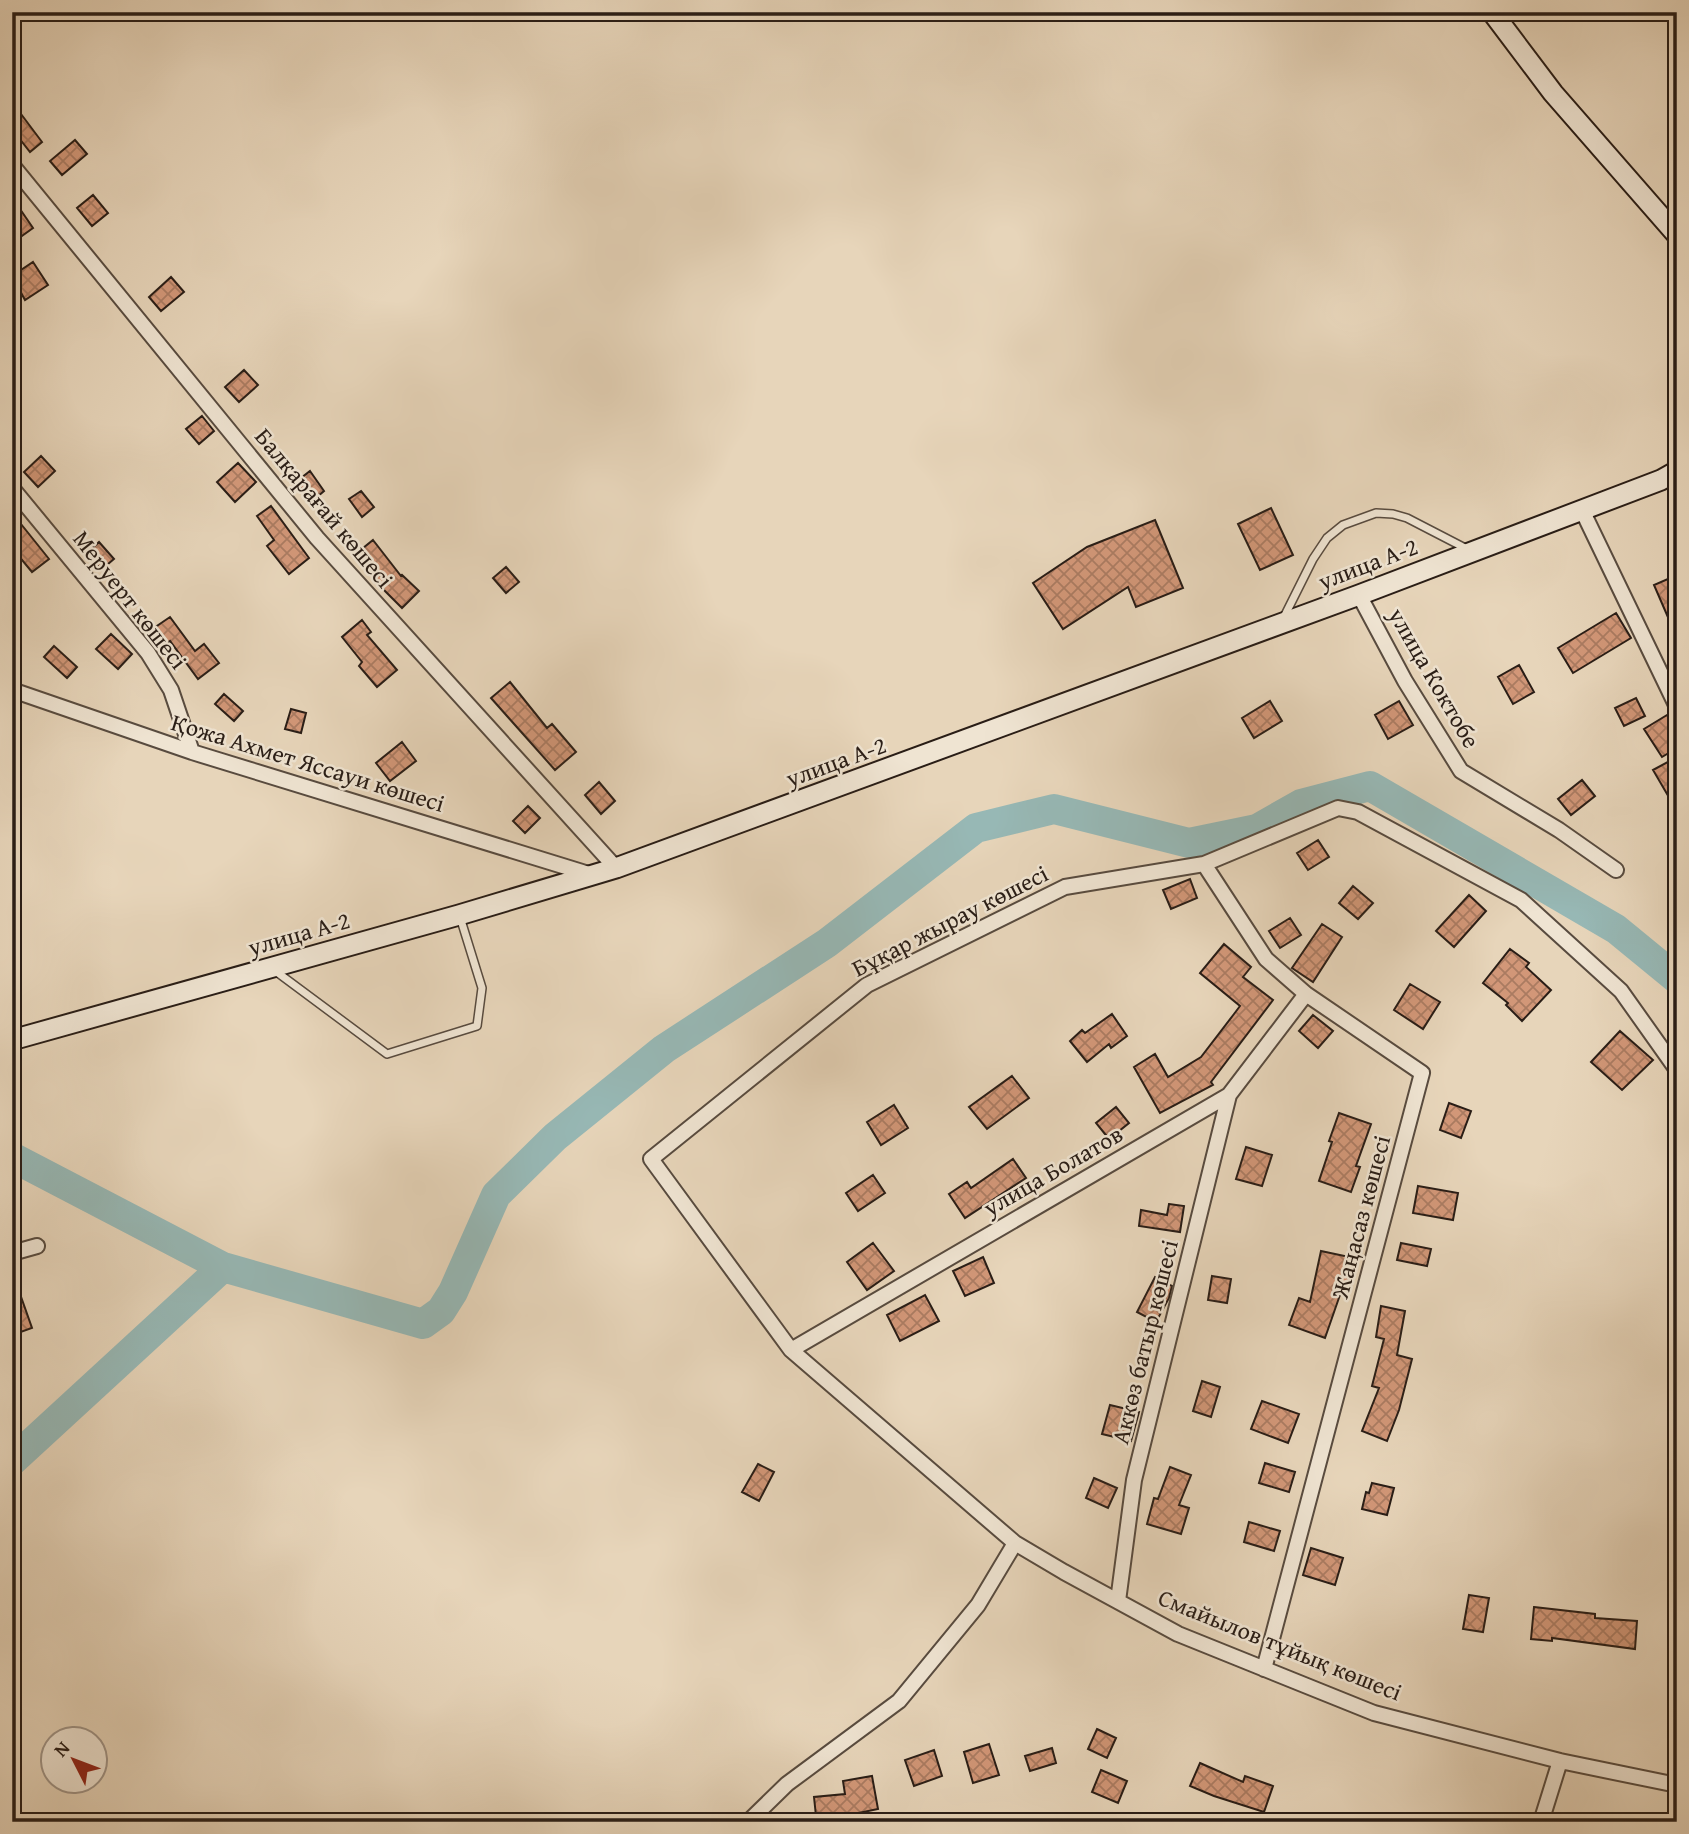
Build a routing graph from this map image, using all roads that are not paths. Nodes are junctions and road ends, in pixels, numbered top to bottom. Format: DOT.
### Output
graph roads {
  1 [pos="1492,12"];
  2 [pos="12,165"];
  3 [pos="1676,233"];
  4 [pos="1671,477"];
  5 [pos="12,488"];
  6 [pos="1582,510"];
  7 [pos="1470,551"];
  8 [pos="1359,595"];
  9 [pos="1281,623"];
  10 [pos="12,690"];
  11 [pos="1677,707"];
  12 [pos="192,752"];
  13 [pos="1204,864"];
  14 [pos="616,868"];
  15 [pos="1616,870"];
  16 [pos="592,875"];
  17 [pos="459,915"];
  18 [pos="271,968"];
  19 [pos="1306,994"];
  20 [pos="12,1040"];
  21 [pos="1677,1070"];
  22 [pos="1229,1095"];
  23 [pos="651,1159"];
  24 [pos="37,1246"];
  25 [pos="12,1253"];
  26 [pos="791,1350"];
  27 [pos="1015,1543"];
  28 [pos="1118,1601"];
  29 [pos="1264,1669"];
  30 [pos="1560,1761"];
  31 [pos="1677,1785"];
  32 [pos="747,1822"];
  33 [pos="1541,1822"];
  1 -- 3 [label="main road"];
  2 -- 14 [label="street, Балқарағай көшесі"];
  4 -- 6 [label="main road, улица А-2"];
  5 -- 12 [label="street, Меруерт көшесі"];
  6 -- 7 [label="main road, улица А-2"];
  6 -- 11 [label="street"];
  7 -- 8 [label="main road, улица А-2"];
  7 -- 9 [label="lane"];
  8 -- 9 [label="main road, улица А-2"];
  8 -- 15 [label="street, улица Коктобе"];
  9 -- 14 [label="main road, улица А-2"];
  10 -- 12 [label="street, Қожа Ахмет Яссауи көшесі"];
  12 -- 16 [label="street, Қожа Ахмет Яссауи көшесі"];
  13 -- 19 [label="street, Жаңасаз көшесі"];
  13 -- 21 [label="street, Бұқар жырау көшесі"];
  13 -- 23 [label="street, Бұқар жырау көшесі"];
  14 -- 16 [label="main road, улица А-2"];
  16 -- 17 [label="main road, улица А-2"];
  17 -- 18 [label="main road, улица А-2"];
  17 -- 18 [label="lane"];
  18 -- 20 [label="main road, улица А-2"];
  19 -- 22 [label="street, улица Болатов"];
  19 -- 29 [label="street, Жаңасаз көшесі"];
  22 -- 26 [label="street, улица Болатов"];
  22 -- 28 [label="street, Аккөз батыр көшесі"];
  23 -- 26 [label="street, Смайылов тұйық көшесі"];
  24 -- 25 [label="street"];
  26 -- 27 [label="street, Смайылов тұйық көшесі"];
  27 -- 28 [label="street, Смайылов тұйық көшесі"];
  27 -- 32 [label="street"];
  28 -- 29 [label="street, Смайылов тұйық көшесі"];
  29 -- 30 [label="street, Смайылов тұйық көшесі"];
  30 -- 31 [label="street, Смайылов тұйық көшесі"];
  30 -- 33 [label="street"];
}
